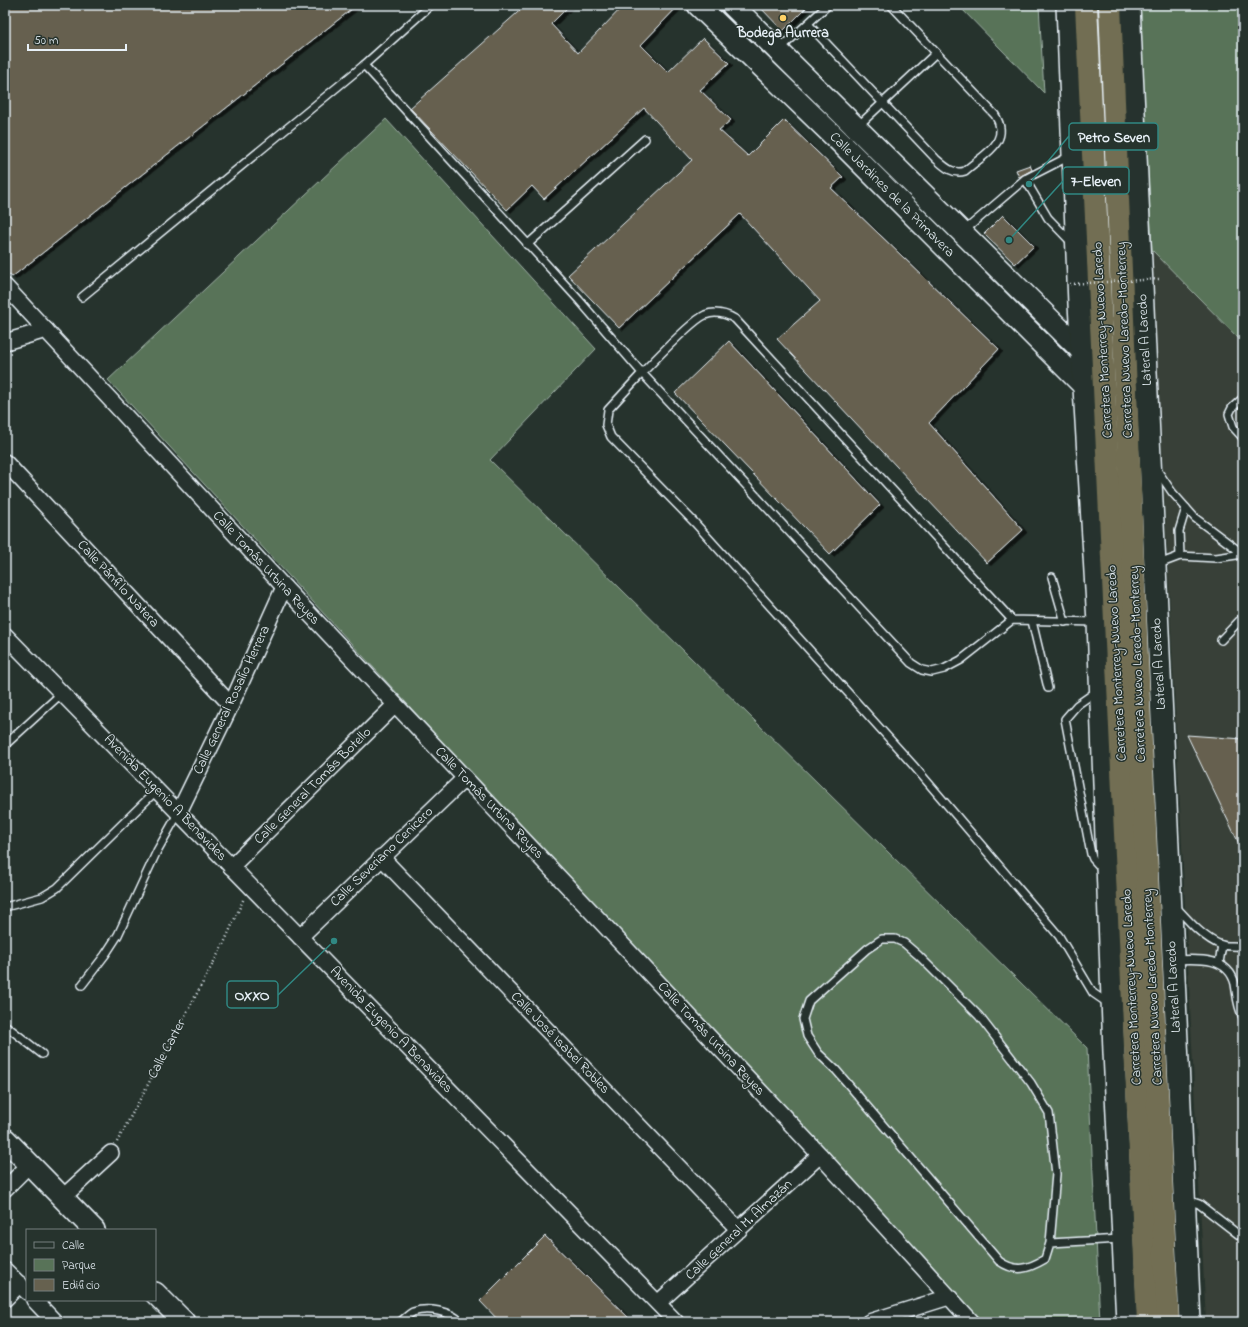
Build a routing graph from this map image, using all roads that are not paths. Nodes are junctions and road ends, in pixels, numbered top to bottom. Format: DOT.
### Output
graph roads {
  1 [pos="431,5"];
  2 [pos="698,5"];
  3 [pos="732,5"];
  4 [pos="828,5"];
  5 [pos="891,5"];
  6 [pos="1067,5"];
  7 [pos="1086,5"];
  8 [pos="1110,5"];
  9 [pos="1129,5"];
  10 [pos="808,24"];
  11 [pos="779,50"];
  12 [pos="936,53"];
  13 [pos="364,65"];
  14 [pos="882,103"];
  15 [pos="848,135"];
  16 [pos="645,139"];
  17 [pos="1074,154"];
  18 [pos="1025,179"];
  19 [pos="962,232"];
  20 [pos="527,245"];
  21 [pos="1077,247"];
  22 [pos="5,286"];
  23 [pos="82,297"];
  24 [pos="46,330"];
  25 [pos="5,342"];
  26 [pos="1082,350"];
  27 [pos="642,373"];
  28 [pos="1084,386"];
  29 [pos="1243,398"];
  30 [pos="1243,438"];
  31 [pos="1150,461"];
  32 [pos="5,462"];
  33 [pos="1186,508"];
  34 [pos="1243,554"];
  35 [pos="1180,556"];
  36 [pos="1154,565"];
  37 [pos="1052,576"];
  38 [pos="284,587"];
  39 [pos="1243,617"];
  40 [pos="1012,620"];
  41 [pos="1032,621"];
  42 [pos="1065,622"];
  43 [pos="1107,622"];
  44 [pos="5,635"];
  45 [pos="1222,640"];
  46 [pos="1048,688"];
  47 [pos="1109,688"];
  48 [pos="62,693"];
  49 [pos="395,705"];
  50 [pos="231,706"];
  51 [pos="5,745"];
  52 [pos="465,778"];
  53 [pos="157,790"];
  54 [pos="179,812"];
  55 [pos="381,857"];
  56 [pos="231,867"];
  57 [pos="1108,875"];
  58 [pos="1171,902"];
  59 [pos="5,907"];
  60 [pos="300,937"];
  61 [pos="1222,945"];
  62 [pos="1243,947"];
  63 [pos="1173,960"];
  64 [pos="1219,963"];
  65 [pos="82,985"];
  66 [pos="1113,1006"];
  67 [pos="1243,1017"];
  68 [pos="5,1025"];
  69 [pos="42,1054"];
  70 [pos="5,1139"];
  71 [pos="111,1153"];
  72 [pos="820,1155"];
  73 [pos="30,1164"];
  74 [pos="5,1188"];
  75 [pos="62,1198"];
  76 [pos="1185,1200"];
  77 [pos="93,1229"];
  78 [pos="739,1230"];
  79 [pos="1243,1238"];
  80 [pos="1123,1239"];
  81 [pos="1050,1243"];
  82 [pos="5,1270"];
  83 [pos="23,1288"];
  84 [pos="156,1294"];
  85 [pos="949,1296"];
  86 [pos="5,1299"];
  87 [pos="35,1301"];
  88 [pos="658,1303"];
  89 [pos="55,1322"];
  90 [pos="184,1322"];
  91 [pos="400,1322"];
  92 [pos="461,1322"];
  93 [pos="676,1322"];
  94 [pos="869,1322"];
  95 [pos="972,1322"];
  96 [pos="1127,1322"];
  97 [pos="1148,1322"];
  98 [pos="1168,1322"];
  99 [pos="1190,1322"];
  1 -- 13 [label="lane"];
  2 -- 15 [label="street, Calle Jardines de la Primavera"];
  3 -- 11 [label="street, Calle Jardines de la Primavera"];
  4 -- 10 [label="lane"];
  5 -- 12 [label="lane"];
  6 -- 17 [label="street"];
  7 -- 43 [label="highway, Carretera Monterrey-Nuevo Laredo"];
  8 -- 98 [label="highway, Carretera Nuevo Laredo-Monterrey"];
  9 -- 31 [label="street, Lateral A Laredo"];
  10 -- 11 [label="lane"];
  10 -- 14 [label="lane"];
  11 -- 15 [label="street, Calle Jardines de la Primavera"];
  12 -- 14 [label="lane"];
  12 -- 14 [label="lane"];
  13 -- 20 [label="lane"];
  13 -- 23 [label="lane"];
  14 -- 15 [label="lane"];
  15 -- 19 [label="street, Calle Jardines de la Primavera"];
  15 -- 28 [label="street, Calle Jardines de la Primavera"];
  16 -- 20 [label="lane"];
  17 -- 18 [label="lane"];
  17 -- 21 [label="street"];
  18 -- 19 [label="lane"];
  18 -- 21 [label="lane"];
  19 -- 26 [label="street, Calle Jardines de la Primavera"];
  20 -- 27 [label="lane"];
  21 -- 26 [label="street"];
  22 -- 24 [label="street, Calle Tomás Urbina Reyes"];
  24 -- 25 [label="street"];
  24 -- 38 [label="street, Calle Tomás Urbina Reyes"];
  26 -- 28 [label="street"];
  27 -- 40 [label="lane"];
  27 -- 40 [label="lane"];
  27 -- 66 [label="lane"];
  28 -- 43 [label="street"];
  29 -- 30 [label="lane"];
  31 -- 33 [label="lane"];
  31 -- 36 [label="street, Lateral A Laredo"];
  32 -- 50 [label="street, Calle Pánfilo Natera"];
  33 -- 34 [label="lane"];
  33 -- 35 [label="lane"];
  34 -- 35 [label="lane"];
  35 -- 36 [label="lane"];
  36 -- 58 [label="street, Lateral A Laredo"];
  37 -- 42 [label="lane"];
  38 -- 49 [label="street, Calle Tomás Urbina Reyes"];
  38 -- 50 [label="street, Calle General Rosalío Herrera"];
  39 -- 45 [label="lane"];
  40 -- 41 [label="lane"];
  41 -- 42 [label="lane"];
  41 -- 46 [label="lane"];
  42 -- 43 [label="lane"];
  43 -- 47 [label="highway, Carretera Monterrey-Nuevo Laredo"];
  44 -- 48 [label="street, Avenida Eugenio A Benavides"];
  47 -- 57 [label="street"];
  47 -- 57 [label="lane"];
  47 -- 97 [label="highway, Carretera Monterrey-Nuevo Laredo"];
  48 -- 51 [label="lane"];
  48 -- 53 [label="street, Avenida Eugenio A Benavides"];
  49 -- 52 [label="street, Calle Tomás Urbina Reyes"];
  49 -- 56 [label="street, Calle General Tomás Botello"];
  50 -- 54 [label="street, Calle General Rosalío Herrera"];
  52 -- 55 [label="street, Calle Severiano Cenicero"];
  52 -- 72 [label="street, Calle Tomás Urbina Reyes"];
  53 -- 54 [label="street, Avenida Eugenio A Benavides"];
  53 -- 59 [label="lane"];
  54 -- 56 [label="street, Avenida Eugenio A Benavides"];
  54 -- 65 [label="lane"];
  55 -- 60 [label="street, Calle Severiano Cenicero"];
  55 -- 78 [label="street, Calle José Isabel Robles"];
  56 -- 60 [label="street, Avenida Eugenio A Benavides"];
  57 -- 66 [label="street"];
  58 -- 61 [label="lane"];
  58 -- 63 [label="street, Lateral A Laredo"];
  60 -- 88 [label="street, Avenida Eugenio A Benavides"];
  61 -- 62 [label="lane"];
  61 -- 64 [label="lane"];
  63 -- 64 [label="lane"];
  63 -- 76 [label="street, Lateral A Laredo"];
  64 -- 67 [label="lane"];
  66 -- 80 [label="street"];
  68 -- 69 [label="lane"];
  70 -- 73 [label="street"];
  71 -- 75 [label="street"];
  72 -- 78 [label="street, Calle General M. Almazán"];
  72 -- 85 [label="street, Calle Tomás Urbina Reyes"];
  73 -- 74 [label="street"];
  73 -- 75 [label="street"];
  75 -- 77 [label="street"];
  76 -- 79 [label="lane"];
  76 -- 99 [label="street, Lateral A Laredo"];
  78 -- 88 [label="street, Calle General M. Almazán"];
  80 -- 81 [label="lane"];
  80 -- 96 [label="street"];
  81 -- 81 [label="lane"];
  82 -- 83 [label="street"];
  83 -- 86 [label="street"];
  84 -- 90 [label="street"];
  85 -- 94 [label="street"];
  85 -- 95 [label="street, Calle Tomás Urbina Reyes"];
  87 -- 89 [label="street"];
  88 -- 93 [label="street, Avenida Eugenio A Benavides"];
  91 -- 92 [label="lane"];
}
